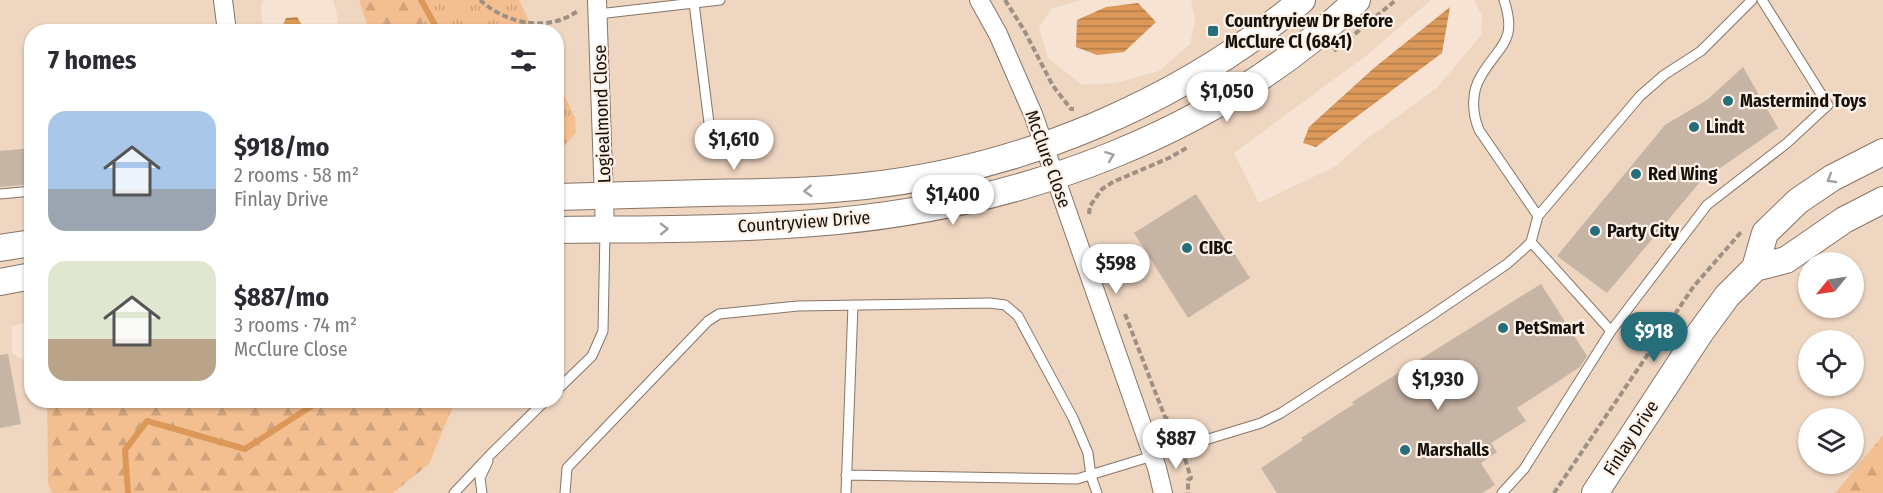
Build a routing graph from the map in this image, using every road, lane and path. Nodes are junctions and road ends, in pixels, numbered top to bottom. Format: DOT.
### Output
graph roads {
  1 [pos="223,0"];
  2 [pos="480,0"];
  3 [pos="720,0"];
  4 [pos="979,0"];
  5 [pos="1005,0"];
  6 [pos="1302,0"];
  7 [pos="1357,0"];
  8 [pos="1396,0"];
  9 [pos="1504,0"];
  10 [pos="1752,0"];
  11 [pos="1762,0"];
  12 [pos="694,1"];
  13 [pos="594,6"];
  14 [pos="225,24"];
  15 [pos="1326,58"];
  16 [pos="1082,110"];
  17 [pos="709,123"];
  18 [pos="1045,146"];
  19 [pos="1190,146"];
  20 [pos="1883,152"];
  21 [pos="1055,176"];
  22 [pos="24,192"];
  23 [pos="0,194"];
  24 [pos="604,195"];
  25 [pos="564,197"];
  26 [pos="1883,200"];
  27 [pos="1538,216"];
  28 [pos="1090,222"];
  29 [pos="605,229"];
  30 [pos="564,230"];
  31 [pos="1531,243"];
  32 [pos="24,244"];
  33 [pos="0,248"];
  34 [pos="1755,268"];
  35 [pos="24,278"];
  36 [pos="0,282"];
  37 [pos="853,305"];
  38 [pos="1121,305"];
  39 [pos="1611,331"];
  40 [pos="564,383"];
  41 [pos="538,408"];
  42 [pos="1181,447"];
  43 [pos="490,455"];
  44 [pos="1153,456"];
  45 [pos="846,475"];
  46 [pos="1091,476"];
  47 [pos="454,493"];
  48 [pos="482,493"];
  49 [pos="565,493"];
  50 [pos="846,493"];
  51 [pos="1097,493"];
  52 [pos="1163,493"];
  53 [pos="1188,493"];
  54 [pos="1502,493"];
  55 [pos="1595,493"];
  1 -- 14 [label="street"];
  2 -- 13 [label="path"];
  3 -- 12 [label="lane"];
  4 -- 18 [label="street, McClure Close"];
  5 -- 16 [label="path"];
  6 -- 18 [label="street, Countryview Drive"];
  21 -- 7 [label="street, Countryview Drive, one-way"];
  8 -- 15 [label="path"];
  9 -- 27 [label="lane"];
  10 -- 27 [label="lane"];
  11 -- 39 [label="lane"];
  12 -- 13 [label="lane"];
  12 -- 17 [label="lane"];
  13 -- 24 [label="street, Logiealmond Close"];
  18 -- 21 [label="street, McClure Close"];
  18 -- 24 [label="street, Countryview Drive, one-way"];
  19 -- 28 [label="path"];
  20 -- 34 [label="street, Finlay Drive, one-way"];
  29 -- 21 [label="street, Countryview Drive, one-way"];
  21 -- 44 [label="street, McClure Close"];
  22 -- 23 [label="lane"];
  24 -- 25 [label="street, Countryview Drive"];
  24 -- 29 [label="street, Logiealmond Close"];
  26 -- 34 [label="street"];
  27 -- 31 [label="lane"];
  29 -- 30 [label="street, Countryview Drive"];
  29 -- 40 [label="lane"];
  31 -- 39 [label="lane"];
  31 -- 42 [label="lane"];
  32 -- 33 [label="street"];
  34 -- 55 [label="street, Finlay Drive"];
  35 -- 36 [label="street"];
  37 -- 45 [label="lane"];
  37 -- 46 [label="lane"];
  37 -- 49 [label="lane"];
  38 -- 42 [label="path"];
  39 -- 54 [label="lane"];
  41 -- 43 [label="lane"];
  42 -- 44 [label="lane"];
  42 -- 53 [label="path"];
  43 -- 47 [label="lane"];
  43 -- 48 [label="lane"];
  44 -- 46 [label="lane"];
  44 -- 52 [label="street, McClure Close"];
  45 -- 46 [label="lane"];
  45 -- 50 [label="lane"];
  46 -- 51 [label="lane"];
}
